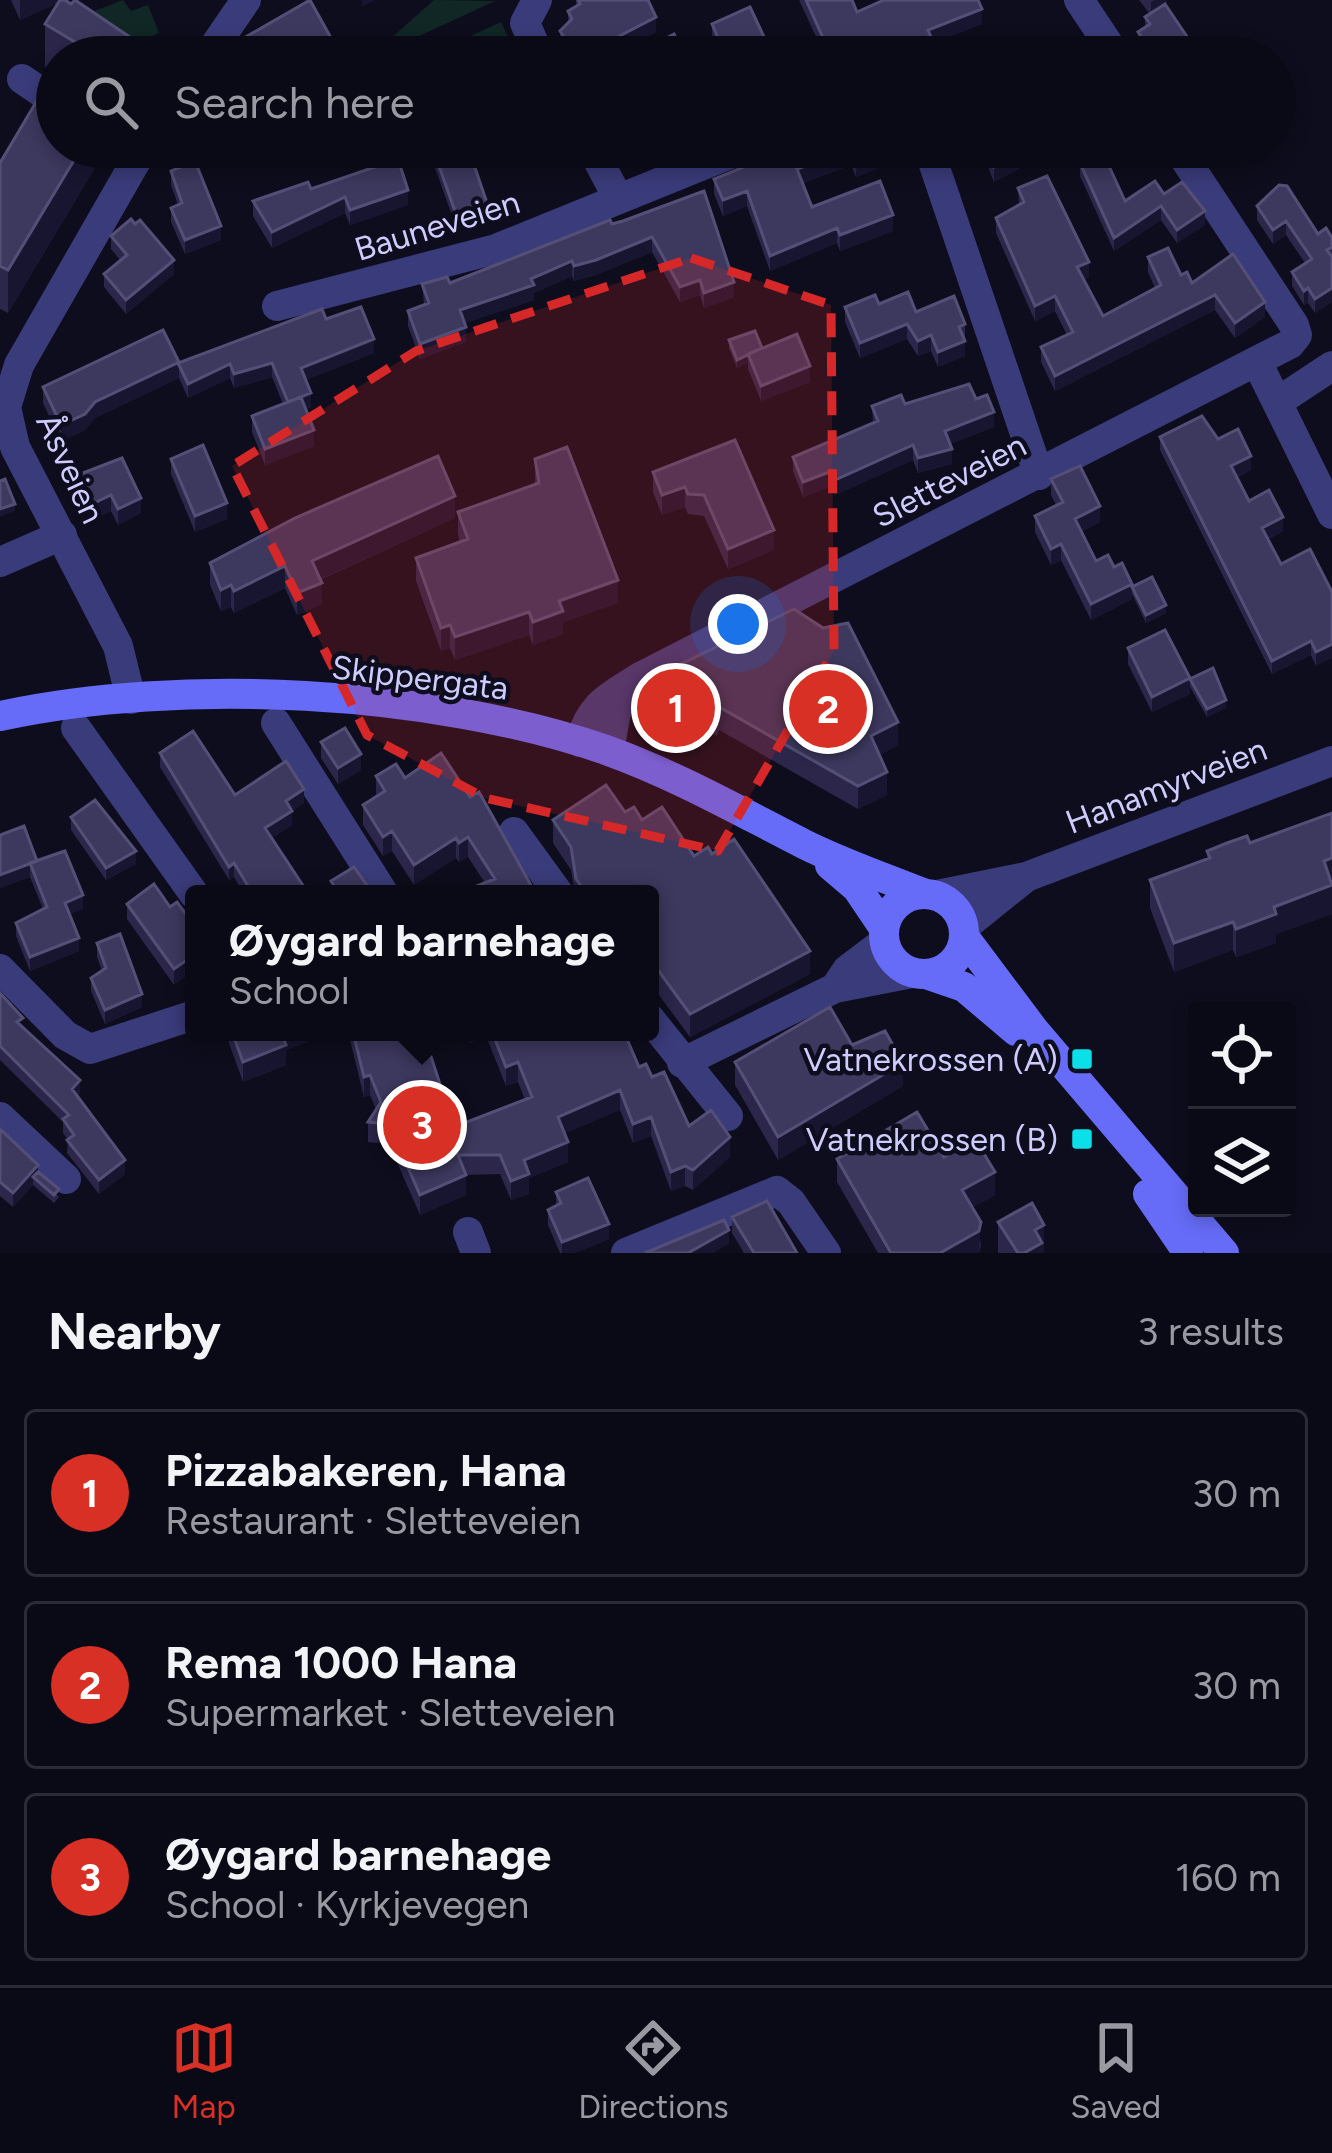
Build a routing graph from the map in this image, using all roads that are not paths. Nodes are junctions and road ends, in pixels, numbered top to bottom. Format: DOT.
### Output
graph roads {
  1 [pos="246,0"];
  2 [pos="537,0"];
  3 [pos="1079,0"];
  4 [pos="221,36"];
  5 [pos="531,36"];
  6 [pos="1103,36"];
  7 [pos="22,79"];
  8 [pos="36,89"];
  9 [pos="125,168"];
  10 [pos="602,168"];
  11 [pos="694,168"];
  12 [pos="935,168"];
  13 [pos="1191,168"];
  14 [pos="618,198"];
  15 [pos="277,306"];
  16 [pos="1258,364"];
  17 [pos="1332,366"];
  18 [pos="1279,401"];
  19 [pos="1039,475"];
  20 [pos="1332,514"];
  21 [pos="62,536"];
  22 [pos="0,562"];
  23 [pos="131,699"];
  24 [pos="0,716"];
  25 [pos="277,723"];
  26 [pos="76,728"];
  27 [pos="595,747"];
  28 [pos="1332,760"];
  29 [pos="514,832"];
  30 [pos="807,845"];
  31 [pos="1026,878"];
  32 [pos="188,885"];
  33 [pos="378,885"];
  34 [pos="552,885"];
  35 [pos="930,894"];
  36 [pos="964,932"];
  37 [pos="884,935"];
  38 [pos="0,968"];
  39 [pos="919,974"];
  40 [pos="836,988"];
  41 [pos="185,1018"];
  42 [pos="659,1031"];
  43 [pos="682,1063"];
  44 [pos="728,1115"];
  45 [pos="0,1117"];
  46 [pos="66,1179"];
  47 [pos="626,1253"];
  48 [pos="826,1253"];
  49 [pos="1188,1253"];
  50 [pos="1224,1253"];
  1 -- 4 [label="street"];
  2 -- 5 [label="street"];
  3 -- 6 [label="street"];
  7 -- 8 [label="street"];
  9 -- 21 [label="street, Åsveien"];
  10 -- 14 [label="street"];
  11 -- 14 [label="street, Bauneveien"];
  12 -- 19 [label="street"];
  13 -- 16 [label="street, Sletteveien"];
  14 -- 15 [label="street, Bauneveien"];
  16 -- 18 [label="street"];
  16 -- 19 [label="street, Sletteveien"];
  17 -- 18 [label="street"];
  18 -- 20 [label="street"];
  19 -- 27 [label="street, Sletteveien"];
  21 -- 22 [label="street"];
  21 -- 23 [label="street, Åsveien"];
  23 -- 24 [label="main road, Skippergata"];
  23 -- 27 [label="main road, Skippergata"];
  25 -- 33 [label="street"];
  26 -- 32 [label="street"];
  27 -- 30 [label="main road, Skippergata"];
  28 -- 31 [label="street, Hanamyrveien"];
  29 -- 34 [label="street"];
  30 -- 35 [label="main road, Skippergata"];
  30 -- 37 [label="main road, Skippergata"];
  31 -- 35 [label="street, Hanamyrveien"];
  31 -- 36 [label="street, Hanamyrveien"];
  35 -- 36 [label="main road, Skippergata"];
  35 -- 37 [label="main road"];
  36 -- 39 [label="main road"];
  36 -- 50 [label="main road, Skippergata"];
  37 -- 39 [label="main road, Skippergata"];
  37 -- 40 [label="street"];
  38 -- 41 [label="street"];
  39 -- 40 [label="street"];
  39 -- 49 [label="main road, Skippergata"];
  40 -- 43 [label="street"];
  42 -- 43 [label="street"];
  43 -- 44 [label="street"];
  45 -- 46 [label="street"];
  47 -- 48 [label="street"];
}
